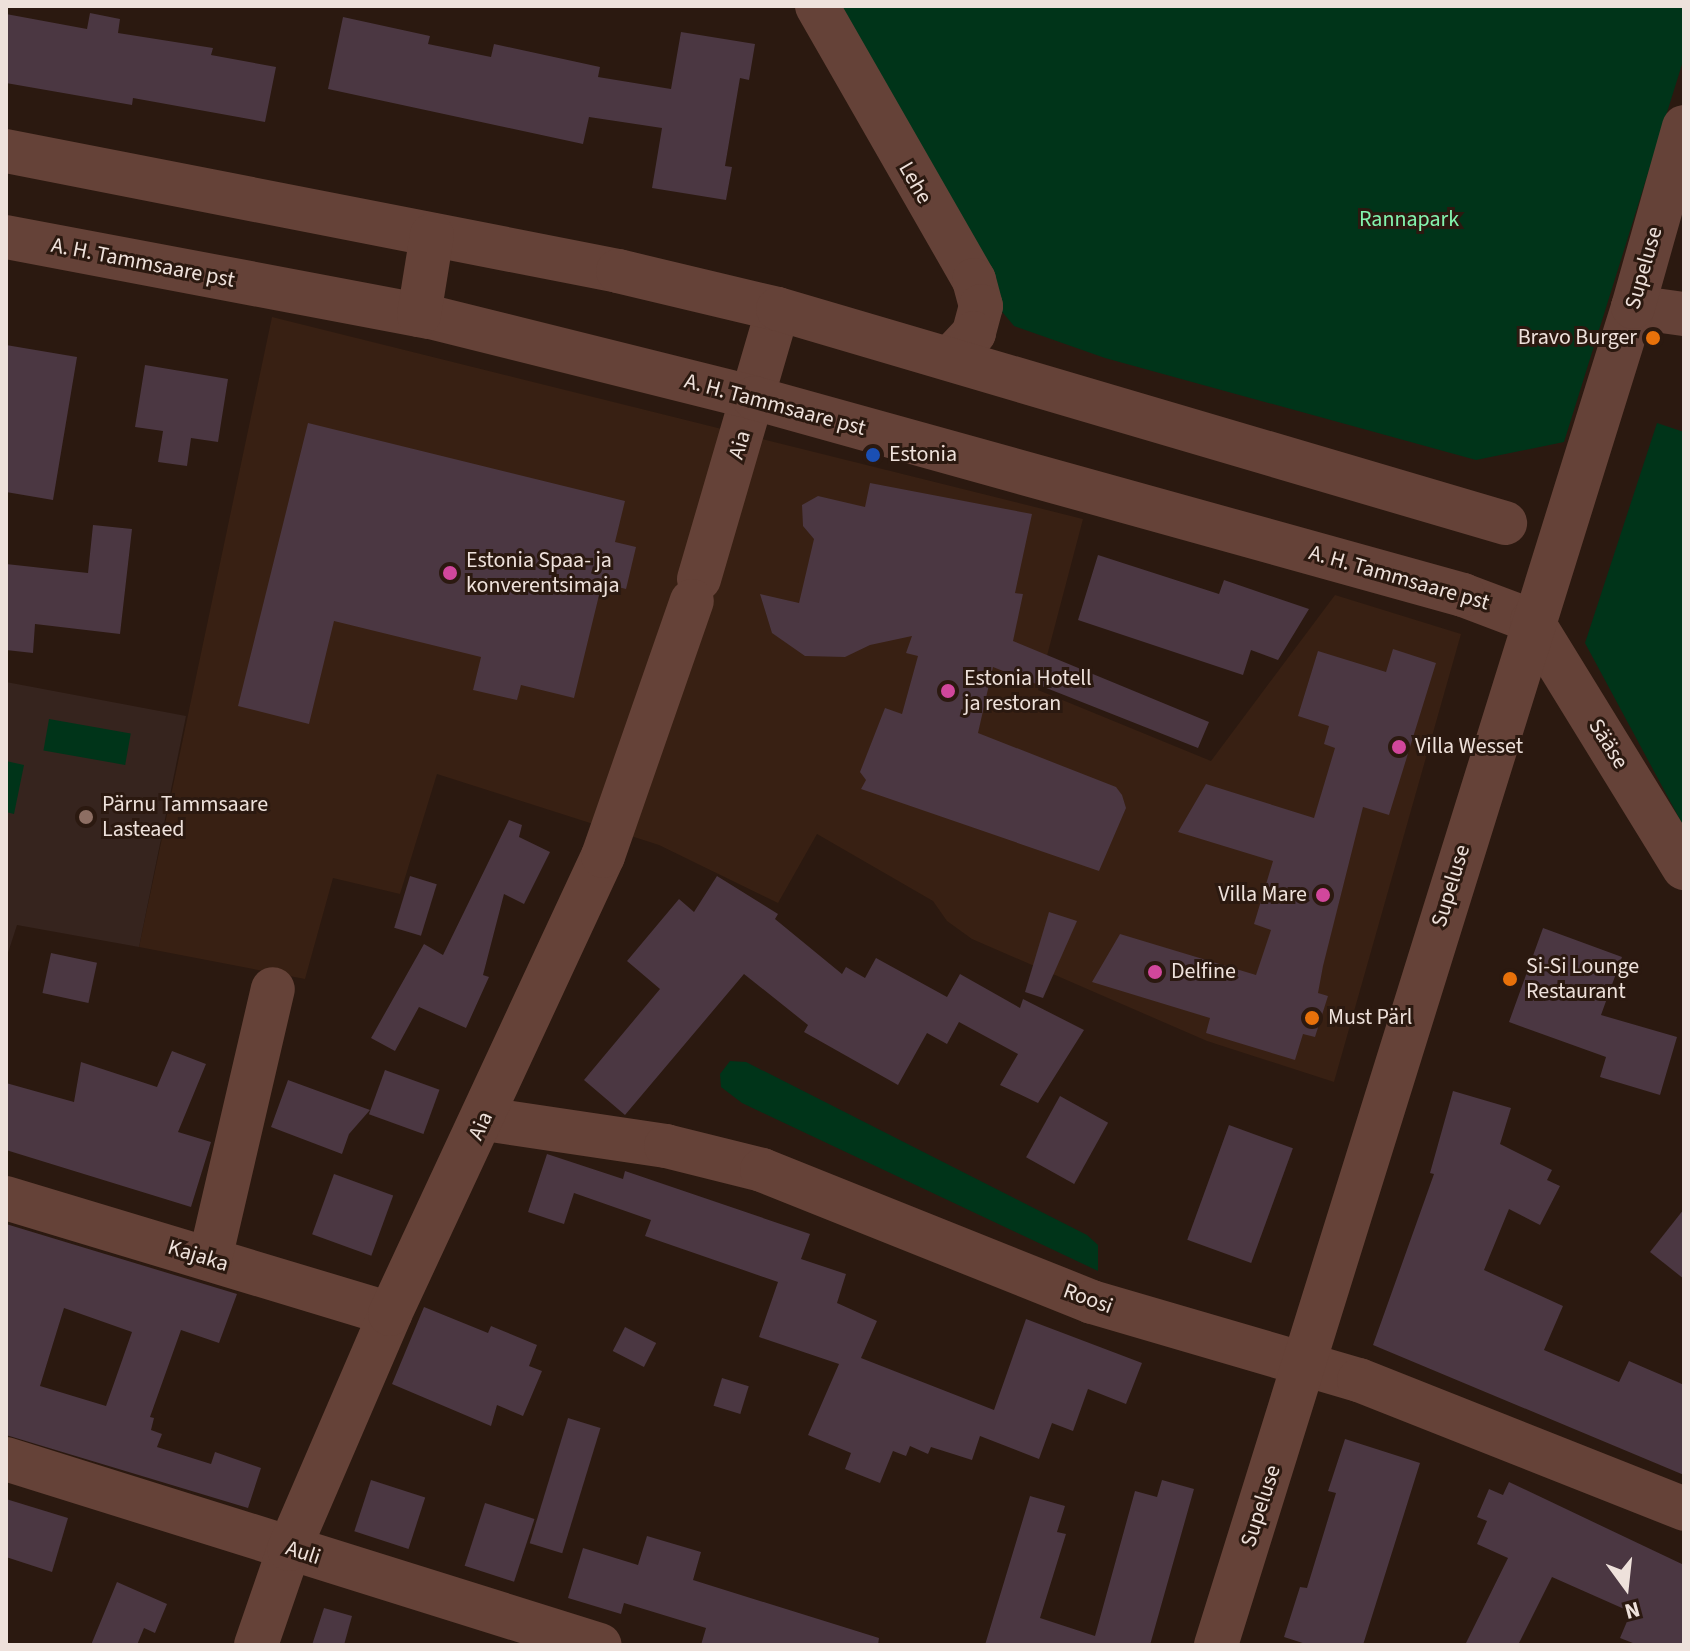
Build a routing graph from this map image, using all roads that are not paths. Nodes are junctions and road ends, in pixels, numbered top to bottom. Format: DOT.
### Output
graph roads {
  1 [pos="817,6"];
  2 [pos="1684,127"];
  3 [pos="6,151"];
  4 [pos="432,235"];
  5 [pos="6,237"];
  6 [pos="1633,307"];
  7 [pos="778,309"];
  8 [pos="1684,314"];
  9 [pos="419,315"];
  10 [pos="951,358"];
  11 [pos="754,398"];
  12 [pos="1558,537"];
  13 [pos="1532,621"];
  14 [pos="1684,868"];
  15 [pos="273,989"];
  16 [pos="485,1119"];
  17 [pos="6,1198"];
  18 [pos="210,1259"];
  19 [pos="390,1314"];
  20 [pos="1306,1365"];
  21 [pos="6,1459"];
  22 [pos="1684,1509"];
  23 [pos="289,1549"];
  24 [pos="256,1645"];
  25 [pos="600,1645"];
  26 [pos="1216,1645"];
  1 -- 10 [label="street, Lehe"];
  2 -- 6 [label="street, Supeluse"];
  3 -- 4 [label="street"];
  4 -- 7 [label="street"];
  4 -- 9 [label="street"];
  5 -- 9 [label="street, A. H. Tammsaare pst"];
  6 -- 8 [label="street"];
  6 -- 12 [label="street, Supeluse"];
  7 -- 10 [label="street"];
  7 -- 11 [label="street, Aia"];
  9 -- 11 [label="street, A. H. Tammsaare pst"];
  10 -- 12 [label="street"];
  11 -- 13 [label="street, A. H. Tammsaare pst"];
  11 -- 16 [label="street, Aia"];
  12 -- 13 [label="street, Supeluse"];
  13 -- 14 [label="street, Sääse"];
  13 -- 20 [label="street, Supeluse"];
  15 -- 18 [label="street"];
  16 -- 19 [label="street, Aia"];
  16 -- 20 [label="street, Roosi"];
  17 -- 18 [label="street, Kajaka"];
  18 -- 19 [label="street, Kajaka"];
  19 -- 23 [label="street, Aia"];
  20 -- 22 [label="street, Roosi"];
  20 -- 26 [label="street, Supeluse"];
  21 -- 23 [label="street, Auli"];
  23 -- 24 [label="street, Aia"];
  23 -- 25 [label="street, Auli"];
}
